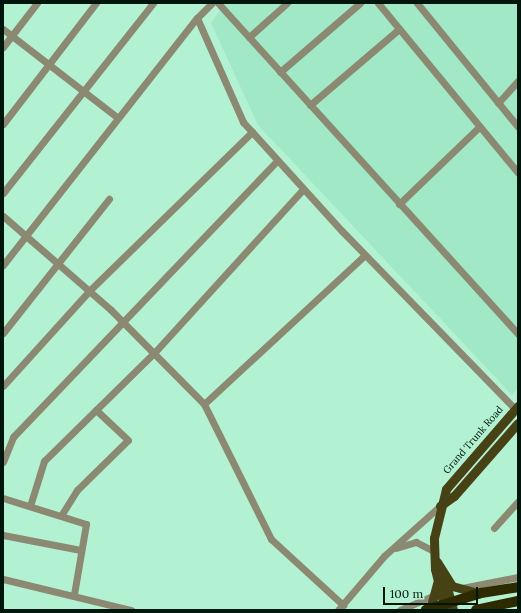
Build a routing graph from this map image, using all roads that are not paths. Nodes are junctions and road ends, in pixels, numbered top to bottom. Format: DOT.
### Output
graph roads {
  1 [pos="36,3"];
  2 [pos="96,3"];
  3 [pos="153,3"];
  4 [pos="212,3"];
  5 [pos="218,3"];
  6 [pos="287,3"];
  7 [pos="360,3"];
  8 [pos="378,3"];
  9 [pos="416,3"];
  10 [pos="197,18"];
  11 [pos="3,29"];
  12 [pos="399,29"];
  13 [pos="12,36"];
  14 [pos="249,37"];
  15 [pos="3,47"];
  16 [pos="49,64"];
  17 [pos="280,72"];
  18 [pos="518,81"];
  19 [pos="83,91"];
  20 [pos="498,103"];
  21 [pos="310,105"];
  22 [pos="118,118"];
  23 [pos="3,124"];
  24 [pos="479,127"];
  25 [pos="518,127"];
  26 [pos="252,132"];
  27 [pos="277,161"];
  28 [pos="518,173"];
  29 [pos="303,190"];
  30 [pos="3,193"];
  31 [pos="109,198"];
  32 [pos="399,204"];
  33 [pos="3,216"];
  34 [pos="26,236"];
  35 [pos="365,255"];
  36 [pos="59,263"];
  37 [pos="3,265"];
  38 [pos="89,291"];
  39 [pos="122,322"];
  40 [pos="3,333"];
  41 [pos="518,334"];
  42 [pos="154,353"];
  43 [pos="3,386"];
  44 [pos="204,404"];
  45 [pos="517,407"];
  46 [pos="96,410"];
  47 [pos="518,423"];
  48 [pos="3,462"];
  49 [pos="3,498"];
  50 [pos="518,501"];
  51 [pos="30,506"];
  52 [pos="440,506"];
  53 [pos="62,514"];
  54 [pos="494,528"];
  55 [pos="3,535"];
  56 [pos="81,550"];
  57 [pos="435,555"];
  58 [pos="384,556"];
  59 [pos="440,576"];
  60 [pos="518,578"];
  61 [pos="3,579"];
  62 [pos="518,587"];
  63 [pos="459,589"];
  64 [pos="442,592"];
  65 [pos="481,593"];
  66 [pos="74,594"];
  67 [pos="518,601"];
  68 [pos="449,606"];
  69 [pos="340,607"];
  70 [pos="131,610"];
  71 [pos="400,610"];
  72 [pos="425,610"];
  73 [pos="476,610"];
  1 -- 13 [label="street"];
  2 -- 16 [label="street"];
  3 -- 19 [label="street"];
  4 -- 10 [label="street"];
  5 -- 14 [label="street"];
  6 -- 14 [label="street"];
  7 -- 17 [label="street"];
  8 -- 12 [label="street"];
  9 -- 20 [label="street"];
  10 -- 22 [label="street"];
  10 -- 26 [label="street"];
  11 -- 13 [label="street"];
  12 -- 21 [label="street"];
  12 -- 24 [label="street"];
  13 -- 15 [label="street"];
  13 -- 16 [label="street"];
  14 -- 17 [label="street"];
  16 -- 19 [label="street"];
  16 -- 23 [label="street"];
  17 -- 21 [label="street"];
  18 -- 20 [label="street"];
  19 -- 22 [label="street"];
  19 -- 30 [label="street"];
  20 -- 25 [label="street"];
  21 -- 32 [label="street"];
  22 -- 34 [label="street"];
  24 -- 28 [label="street"];
  24 -- 32 [label="street"];
  26 -- 27 [label="street"];
  26 -- 38 [label="street"];
  27 -- 29 [label="street"];
  27 -- 39 [label="street"];
  29 -- 35 [label="street"];
  29 -- 42 [label="street"];
  31 -- 36 [label="street"];
  32 -- 41 [label="street"];
  33 -- 34 [label="street"];
  34 -- 36 [label="street"];
  34 -- 37 [label="street"];
  35 -- 44 [label="street"];
  35 -- 45 [label="street"];
  36 -- 38 [label="street"];
  36 -- 40 [label="street"];
  38 -- 39 [label="street"];
  38 -- 43 [label="street"];
  39 -- 42 [label="street"];
  39 -- 48 [label="street"];
  42 -- 44 [label="street"];
  42 -- 46 [label="street"];
  44 -- 69 [label="street"];
  45 -- 52 [label="main road, Grand Trunk Road"];
  46 -- 51 [label="street"];
  46 -- 53 [label="street"];
  47 -- 52 [label="main road"];
  49 -- 51 [label="street"];
  50 -- 54 [label="street"];
  51 -- 53 [label="street"];
  52 -- 57 [label="main road"];
  52 -- 58 [label="street"];
  53 -- 56 [label="street"];
  55 -- 56 [label="street"];
  56 -- 66 [label="street"];
  57 -- 58 [label="street"];
  57 -- 59 [label="main road"];
  58 -- 69 [label="street"];
  59 -- 63 [label="main road"];
  59 -- 64 [label="main road"];
  60 -- 63 [label="street"];
  61 -- 66 [label="street"];
  62 -- 65 [label="highway"];
  63 -- 64 [label="street"];
  63 -- 65 [label="main road"];
  64 -- 68 [label="main road"];
  64 -- 71 [label="street"];
  64 -- 72 [label="main road"];
  65 -- 68 [label="highway"];
  66 -- 70 [label="street"];
  67 -- 73 [label="highway"];
  68 -- 72 [label="highway"];
}
